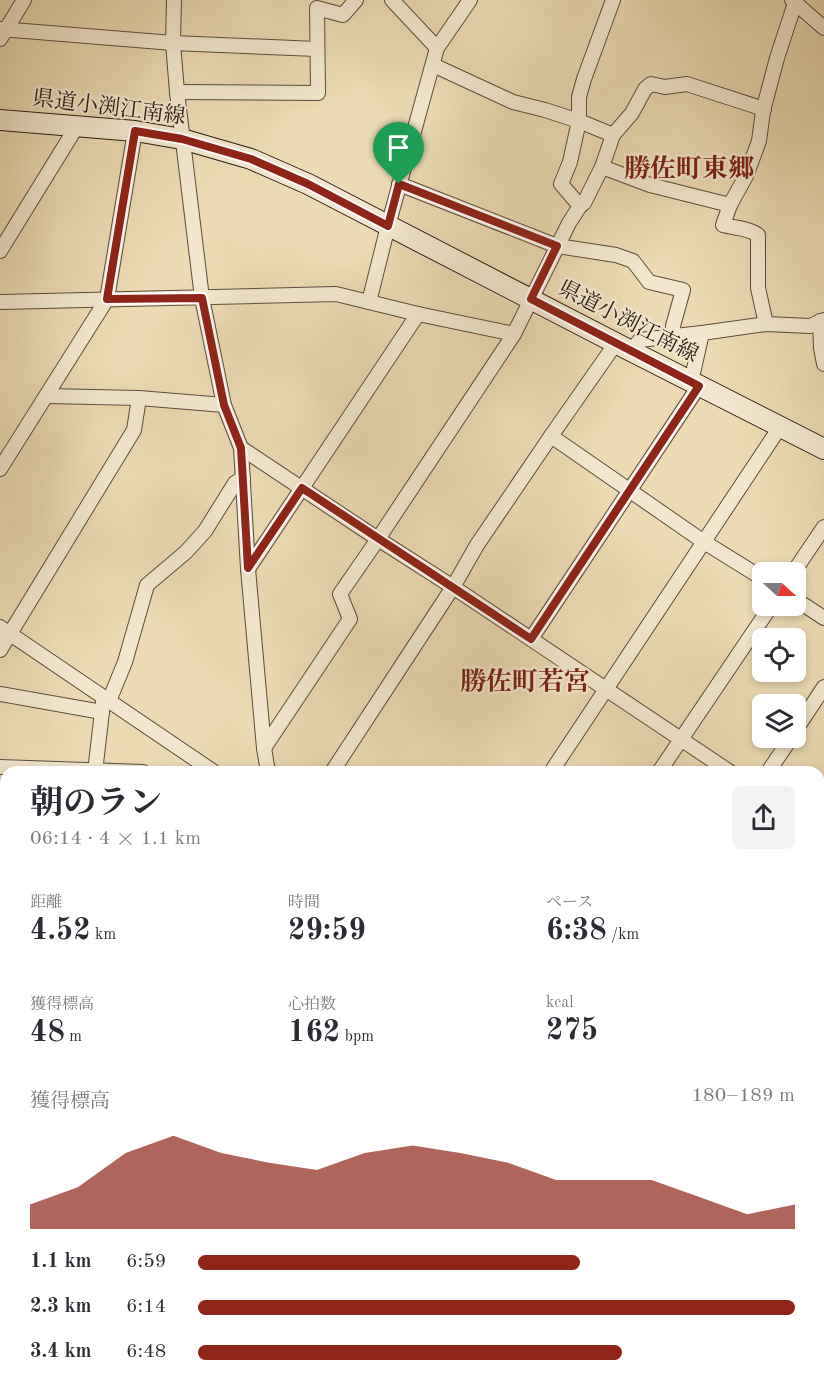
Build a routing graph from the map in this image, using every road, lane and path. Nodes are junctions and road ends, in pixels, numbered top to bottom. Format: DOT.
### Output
graph roads {
  1 [pos="24,0"];
  2 [pos="174,0"];
  3 [pos="356,0"];
  4 [pos="392,0"];
  5 [pos="470,0"];
  6 [pos="613,0"];
  7 [pos="795,1"];
  8 [pos="824,28"];
  9 [pos="2,33"];
  10 [pos="173,43"];
  11 [pos="437,48"];
  12 [pos="317,49"];
  13 [pos="433,65"];
  14 [pos="177,92"];
  15 [pos="764,109"];
  16 [pos="0,120"];
  17 [pos="579,121"];
  18 [pos="77,126"];
  19 [pos="135,131"];
  20 [pos="613,135"];
  21 [pos="182,139"];
  22 [pos="602,167"];
  23 [pos="399,184"];
  24 [pos="580,206"];
  25 [pos="730,206"];
  26 [pos="388,226"];
  27 [pos="557,246"];
  28 [pos="0,251"];
  29 [pos="202,298"];
  30 [pos="107,299"];
  31 [pos="531,299"];
  32 [pos="0,302"];
  33 [pos="369,302"];
  34 [pos="418,314"];
  35 [pos="822,320"];
  36 [pos="766,324"];
  37 [pos="702,333"];
  38 [pos="514,334"];
  39 [pos="674,336"];
  40 [pos="624,347"];
  41 [pos="824,364"];
  42 [pos="695,384"];
  43 [pos="46,396"];
  44 [pos="139,398"];
  45 [pos="224,405"];
  46 [pos="780,427"];
  47 [pos="551,436"];
  48 [pos="241,448"];
  49 [pos="824,449"];
  50 [pos="0,469"];
  51 [pos="243,478"];
  52 [pos="302,488"];
  53 [pos="630,490"];
  54 [pos="824,527"];
  55 [pos="378,539"];
  56 [pos="704,542"];
  57 [pos="800,562"];
  58 [pos="248,568"];
  59 [pos="752,572"];
  60 [pos="453,587"];
  61 [pos="806,606"];
  62 [pos="764,616"];
  63 [pos="824,618"];
  64 [pos="5,631"];
  65 [pos="531,639"];
  66 [pos="0,650"];
  67 [pos="824,687"];
  68 [pos="606,690"];
  69 [pos="0,694"];
  70 [pos="105,704"];
  71 [pos="806,714"];
  72 [pos="681,740"];
  73 [pos="264,748"];
  74 [pos="784,748"];
  75 [pos="97,766"];
  76 [pos="199,766"];
  77 [pos="267,766"];
  78 [pos="336,766"];
  79 [pos="555,766"];
  80 [pos="663,766"];
  81 [pos="721,766"];
  82 [pos="772,766"];
  1 -- 9 [label="street"];
  2 -- 10 [label="street"];
  3 -- 12 [label="street"];
  4 -- 11 [label="street"];
  5 -- 11 [label="street"];
  6 -- 17 [label="street"];
  7 -- 8 [label="street"];
  7 -- 15 [label="street"];
  9 -- 10 [label="street"];
  10 -- 12 [label="street"];
  10 -- 14 [label="street"];
  11 -- 13 [label="street"];
  12 -- 14 [label="street"];
  13 -- 17 [label="street"];
  13 -- 23 [label="street"];
  14 -- 21 [label="street"];
  15 -- 20 [label="street"];
  15 -- 25 [label="street"];
  16 -- 18 [label="main road, 県道小渕江南線"];
  17 -- 20 [label="street"];
  17 -- 24 [label="street"];
  18 -- 19 [label="main road, 県道小渕江南線"];
  18 -- 28 [label="street"];
  19 -- 21 [label="main road, 県道小渕江南線"];
  19 -- 30 [label="street"];
  20 -- 22 [label="street"];
  21 -- 26 [label="main road, 県道小渕江南線"];
  21 -- 29 [label="street"];
  22 -- 24 [label="street"];
  22 -- 25 [label="street"];
  23 -- 26 [label="street"];
  23 -- 27 [label="street"];
  24 -- 27 [label="street"];
  25 -- 36 [label="street"];
  26 -- 31 [label="main road, 県道小渕江南線"];
  26 -- 33 [label="street"];
  27 -- 31 [label="street"];
  27 -- 39 [label="street"];
  29 -- 30 [label="street"];
  29 -- 33 [label="street"];
  29 -- 45 [label="street"];
  30 -- 32 [label="street"];
  30 -- 43 [label="street"];
  31 -- 38 [label="street"];
  31 -- 40 [label="main road, 県道小渕江南線"];
  33 -- 34 [label="street"];
  34 -- 38 [label="street"];
  34 -- 52 [label="street"];
  35 -- 36 [label="street"];
  35 -- 41 [label="street"];
  36 -- 37 [label="street"];
  37 -- 39 [label="street"];
  37 -- 42 [label="street"];
  38 -- 55 [label="street"];
  39 -- 40 [label="street"];
  40 -- 42 [label="main road, 県道小渕江南線"];
  40 -- 47 [label="street"];
  42 -- 46 [label="main road, 県道小渕江南線"];
  42 -- 53 [label="street"];
  43 -- 44 [label="street"];
  43 -- 50 [label="street"];
  44 -- 45 [label="street"];
  44 -- 64 [label="street"];
  45 -- 48 [label="street"];
  46 -- 49 [label="main road, 県道小渕江南線"];
  46 -- 56 [label="street"];
  47 -- 53 [label="street"];
  47 -- 60 [label="street"];
  48 -- 51 [label="street"];
  48 -- 52 [label="street"];
  51 -- 58 [label="street"];
  51 -- 70 [label="street"];
  52 -- 55 [label="street"];
  52 -- 58 [label="street"];
  53 -- 56 [label="street"];
  53 -- 65 [label="street"];
  54 -- 57 [label="street"];
  55 -- 60 [label="street"];
  55 -- 73 [label="street"];
  56 -- 59 [label="street"];
  56 -- 68 [label="street"];
  58 -- 73 [label="street"];
  60 -- 65 [label="street"];
  60 -- 78 [label="street"];
  61 -- 63 [label="street"];
  62 -- 72 [label="street"];
  64 -- 66 [label="street"];
  64 -- 70 [label="street"];
  65 -- 68 [label="street"];
  67 -- 71 [label="street"];
  68 -- 72 [label="street"];
  68 -- 79 [label="street"];
  69 -- 70 [label="street"];
  70 -- 75 [label="street"];
  70 -- 76 [label="street"];
  72 -- 80 [label="street"];
  72 -- 81 [label="street"];
  73 -- 77 [label="street"];
  74 -- 82 [label="street"];
}
